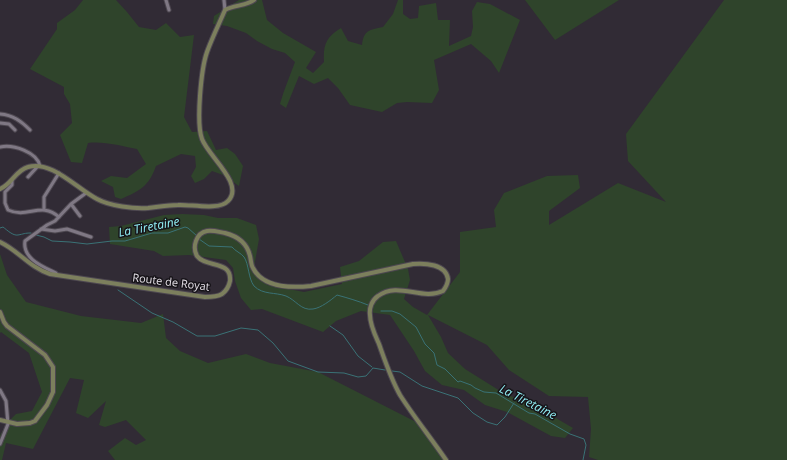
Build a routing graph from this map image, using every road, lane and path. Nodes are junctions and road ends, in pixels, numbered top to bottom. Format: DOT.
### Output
graph roads {
  1 [pos="166,0"];
  2 [pos="224,0"];
  3 [pos="254,0"];
  4 [pos="169,10"];
  5 [pos="225,10"];
  6 [pos="0,114"];
  7 [pos="0,123"];
  8 [pos="15,130"];
  9 [pos="30,130"];
  10 [pos="0,147"];
  11 [pos="39,166"];
  12 [pos="59,173"];
  13 [pos="28,177"];
  14 [pos="12,180"];
  15 [pos="0,189"];
  16 [pos="5,192"];
  17 [pos="86,193"];
  18 [pos="0,194"];
  19 [pos="71,204"];
  20 [pos="44,209"];
  21 [pos="80,216"];
  22 [pos="58,217"];
  23 [pos="41,229"];
  24 [pos="91,237"];
  25 [pos="0,242"];
  26 [pos="56,275"];
  27 [pos="0,312"];
  28 [pos="0,390"];
  29 [pos="0,420"];
  30 [pos="8,422"];
  31 [pos="0,444"];
  32 [pos="446,460"];
  1 -- 4 [label="street"];
  2 -- 5 [label="street"];
  3 -- 5 [label="main road"];
  5 -- 17 [label="main road"];
  6 -- 9 [label="street"];
  7 -- 8 [label="street"];
  10 -- 11 [label="street"];
  11 -- 12 [label="main road"];
  11 -- 13 [label="street"];
  11 -- 14 [label="main road"];
  12 -- 17 [label="main road"];
  12 -- 20 [label="street"];
  14 -- 15 [label="main road"];
  14 -- 16 [label="street"];
  16 -- 18 [label="street"];
  16 -- 20 [label="street"];
  17 -- 19 [label="street"];
  19 -- 21 [label="street"];
  19 -- 22 [label="street"];
  20 -- 22 [label="street"];
  22 -- 23 [label="street"];
  23 -- 24 [label="street"];
  23 -- 26 [label="street"];
  25 -- 26 [label="main road, Route de Royat"];
  26 -- 32 [label="main road, Route de Royat"];
  27 -- 30 [label="main road"];
  28 -- 30 [label="street"];
  29 -- 30 [label="main road"];
  30 -- 31 [label="street"];
}
